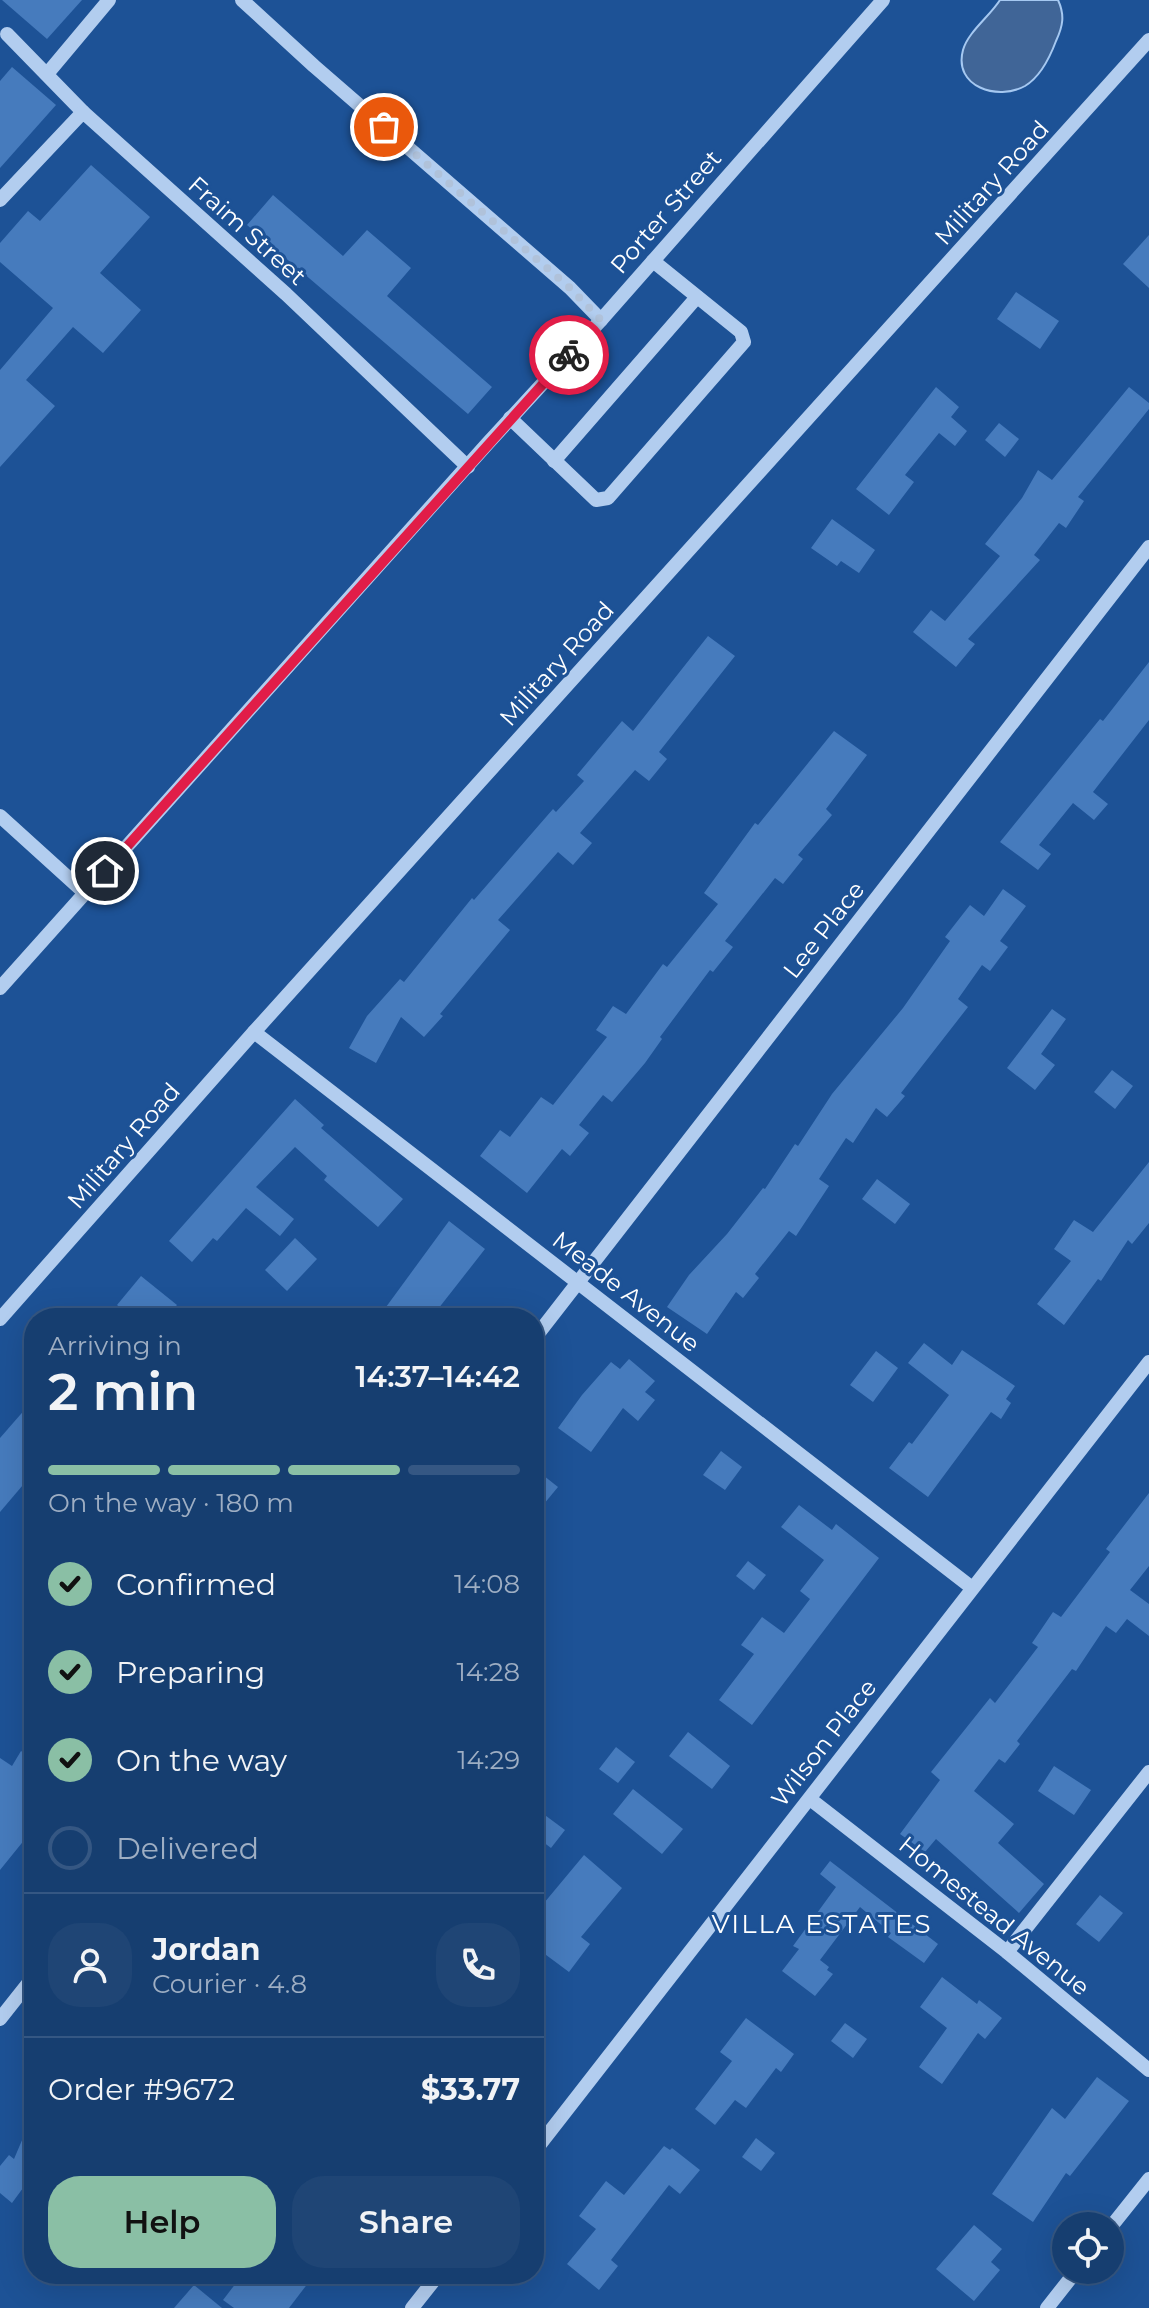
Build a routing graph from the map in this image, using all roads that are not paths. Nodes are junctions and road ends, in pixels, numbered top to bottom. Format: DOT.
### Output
graph roads {
  1 [pos="109,0"];
  2 [pos="242,0"];
  3 [pos="883,0"];
  4 [pos="7,34"];
  5 [pos="1149,40"];
  6 [pos="47,74"];
  7 [pos="83,112"];
  8 [pos="0,200"];
  9 [pos="653,261"];
  10 [pos="697,297"];
  11 [pos="601,320"];
  12 [pos="510,418"];
  13 [pos="554,461"];
  14 [pos="468,467"];
  15 [pos="1149,547"];
  16 [pos="0,816"];
  17 [pos="85,893"];
  18 [pos="0,988"];
  19 [pos="254,1032"];
  20 [pos="578,1283"];
  21 [pos="0,1319"];
  22 [pos="544,1326"];
  23 [pos="1149,1362"];
  24 [pos="971,1587"];
  25 [pos="1149,1772"];
  26 [pos="810,1799"];
  27 [pos="1007,1952"];
  28 [pos="24,1989"];
  29 [pos="0,2019"];
  30 [pos="1149,2070"];
  31 [pos="544,2139"];
  32 [pos="1149,2179"];
  33 [pos="1123,2212"];
  34 [pos="431,2284"];
  35 [pos="1066,2284"];
  36 [pos="412,2308"];
  37 [pos="1047,2308"];
  1 -- 6 [label="street"];
  2 -- 11 [label="street"];
  3 -- 9 [label="street, Porter Street"];
  4 -- 6 [label="street, Fraim Street"];
  5 -- 19 [label="street, Military Road"];
  6 -- 7 [label="street, Fraim Street"];
  7 -- 8 [label="street"];
  7 -- 14 [label="street, Fraim Street"];
  9 -- 10 [label="street"];
  9 -- 11 [label="street, Porter Street"];
  10 -- 13 [label="street"];
  10 -- 13 [label="street"];
  11 -- 12 [label="street, Porter Street"];
  12 -- 13 [label="street"];
  12 -- 14 [label="street, Porter Street"];
  14 -- 17 [label="street, Porter Street"];
  15 -- 20 [label="street, Lee Place"];
  16 -- 17 [label="street"];
  17 -- 18 [label="street, Porter Street"];
  19 -- 20 [label="street, Meade Avenue"];
  19 -- 21 [label="street, Military Road"];
  20 -- 22 [label="street, Lee Place"];
  20 -- 24 [label="street, Meade Avenue"];
  23 -- 24 [label="street, Wilson Place"];
  24 -- 26 [label="street, Wilson Place"];
  25 -- 27 [label="street"];
  26 -- 27 [label="street, Homestead Avenue"];
  26 -- 31 [label="street, Wilson Place"];
  27 -- 30 [label="street, Homestead Avenue"];
  28 -- 29 [label="street"];
  32 -- 33 [label="street"];
  34 -- 36 [label="street"];
  35 -- 37 [label="street"];
}
